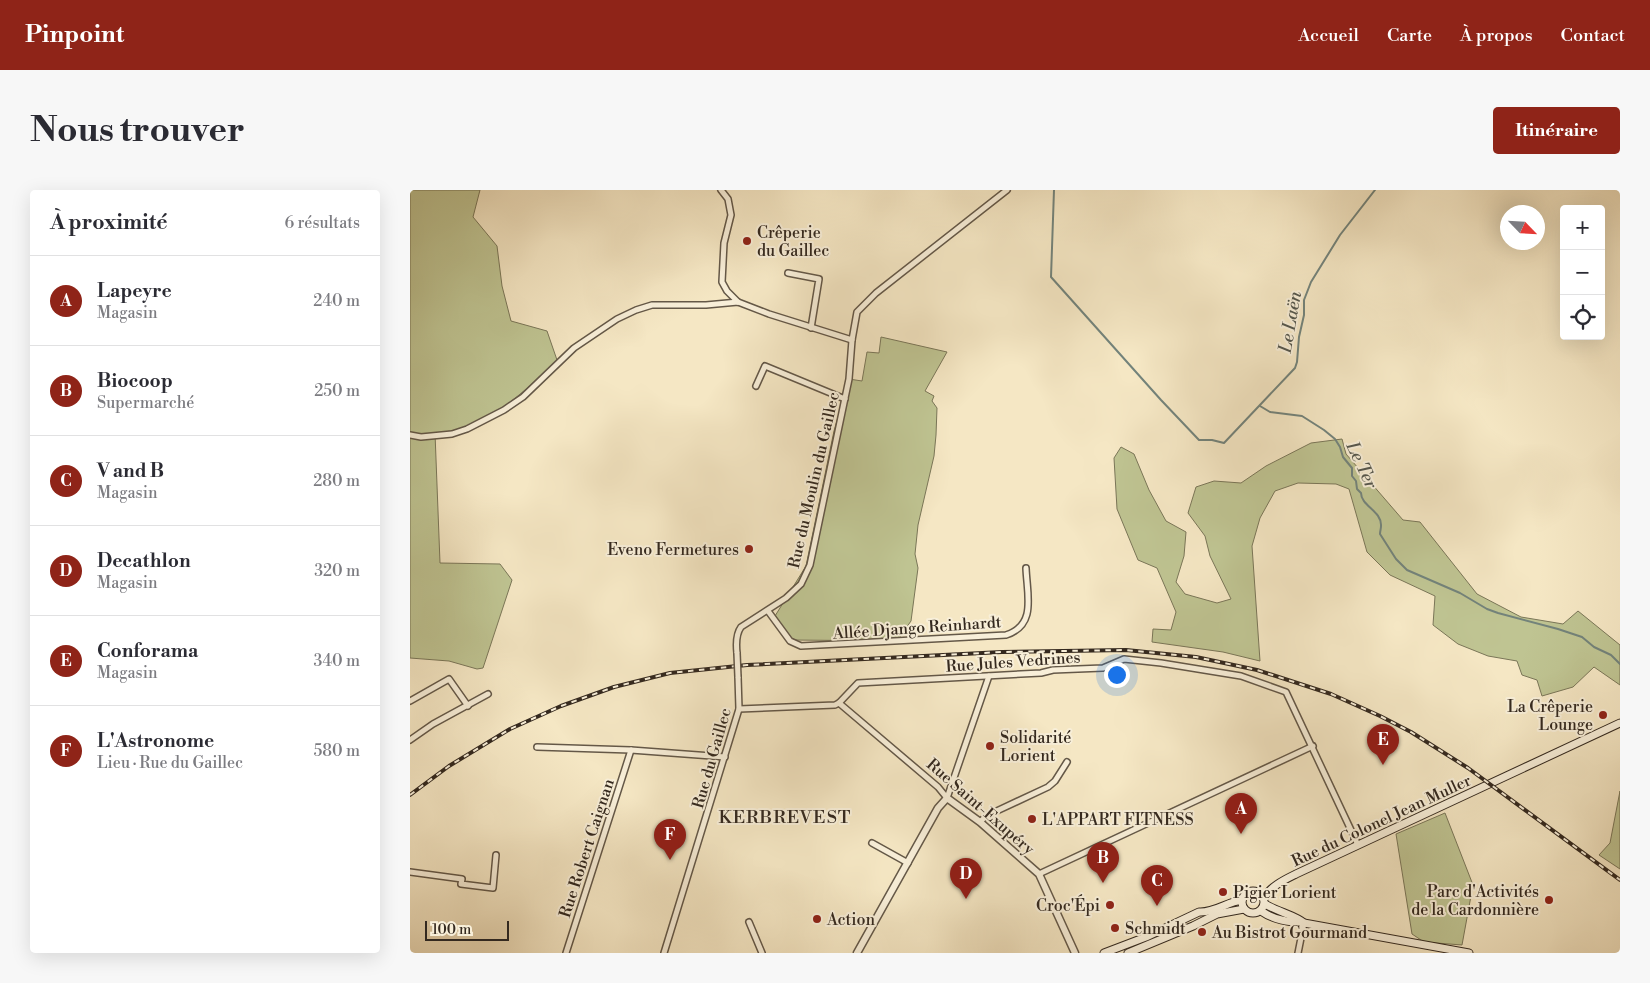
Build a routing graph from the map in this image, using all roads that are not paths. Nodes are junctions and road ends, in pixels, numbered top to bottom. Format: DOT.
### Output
graph roads {
  1 [pos="721,190"];
  2 [pos="1007,190"];
  3 [pos="788,273"];
  4 [pos="738,302"];
  5 [pos="812,328"];
  6 [pos="852,340"];
  7 [pos="756,386"];
  8 [pos="845,399"];
  9 [pos="410,436"];
  10 [pos="1026,568"];
  11 [pos="768,611"];
  12 [pos="736,653"];
  13 [pos="989,676"];
  14 [pos="488,694"];
  15 [pos="410,701"];
  16 [pos="839,703"];
  17 [pos="465,707"];
  18 [pos="740,710"];
  19 [pos="1620,723"];
  20 [pos="410,740"];
  21 [pos="1313,746"];
  22 [pos="537,747"];
  23 [pos="631,750"];
  24 [pos="725,757"];
  25 [pos="1067,762"];
  26 [pos="947,798"];
  27 [pos="980,822"];
  28 [pos="872,843"];
  29 [pos="1358,845"];
  30 [pos="496,855"];
  31 [pos="908,863"];
  32 [pos="410,872"];
  33 [pos="1039,874"];
  34 [pos="1279,883"];
  35 [pos="1256,891"];
  36 [pos="1242,900"];
  37 [pos="1264,901"];
  38 [pos="1244,909"];
  39 [pos="1261,911"];
  40 [pos="749,922"];
  41 [pos="1304,923"];
  42 [pos="566,953"];
  43 [pos="664,953"];
  44 [pos="762,953"];
  45 [pos="857,953"];
  46 [pos="1075,953"];
  47 [pos="1104,953"];
  48 [pos="1128,953"];
  49 [pos="1298,953"];
  50 [pos="1469,953"];
  1 -- 4 [label="street"];
  2 -- 6 [label="street, Rue du Moulin du Gaillec"];
  3 -- 5 [label="street"];
  4 -- 5 [label="street"];
  4 -- 9 [label="street"];
  5 -- 6 [label="street"];
  6 -- 8 [label="street, Rue du Moulin du Gaillec"];
  7 -- 8 [label="street"];
  8 -- 11 [label="street, Rue du Moulin du Gaillec"];
  10 -- 11 [label="street, Allée Django Reinhardt"];
  11 -- 12 [label="street, Rue du Moulin du Gaillec"];
  12 -- 18 [label="street, Rue du Gaillec, bridge"];
  13 -- 16 [label="street, Rue Jules Vedrines"];
  13 -- 21 [label="street, Rue Jules Vedrines"];
  13 -- 26 [label="street"];
  14 -- 17 [label="street"];
  15 -- 17 [label="street"];
  16 -- 18 [label="street"];
  16 -- 26 [label="street, Rue Saint-Exupéry"];
  17 -- 20 [label="street"];
  18 -- 24 [label="street, Rue du Gaillec"];
  19 -- 29 [label="main road, Rue du Colonel Jean Muller"];
  21 -- 29 [label="street"];
  21 -- 33 [label="street"];
  22 -- 23 [label="street"];
  23 -- 24 [label="street"];
  23 -- 42 [label="street, Rue Robert Caignan"];
  24 -- 43 [label="street, Rue du Gaillec"];
  25 -- 27 [label="street"];
  26 -- 27 [label="street, Rue Saint-Exupéry"];
  26 -- 31 [label="street"];
  27 -- 33 [label="street, Rue Saint-Exupéry"];
  28 -- 31 [label="street"];
  29 -- 34 [label="main road, Rue du Colonel Jean Muller"];
  30 -- 32 [label="street"];
  31 -- 45 [label="street"];
  33 -- 46 [label="street, Rue Saint-Exupéry"];
  34 -- 35 [label="main road, Rue du Colonel Jean Muller"];
  34 -- 37 [label="main road, Rue du Colonel Jean Muller"];
  35 -- 36 [label="main road"];
  35 -- 37 [label="main road"];
  36 -- 38 [label="main road"];
  36 -- 47 [label="main road"];
  37 -- 39 [label="main road"];
  37 -- 41 [label="main road"];
  38 -- 39 [label="main road"];
  38 -- 48 [label="main road"];
  39 -- 41 [label="main road"];
  40 -- 44 [label="street"];
  41 -- 49 [label="street"];
  41 -- 50 [label="main road"];
}
